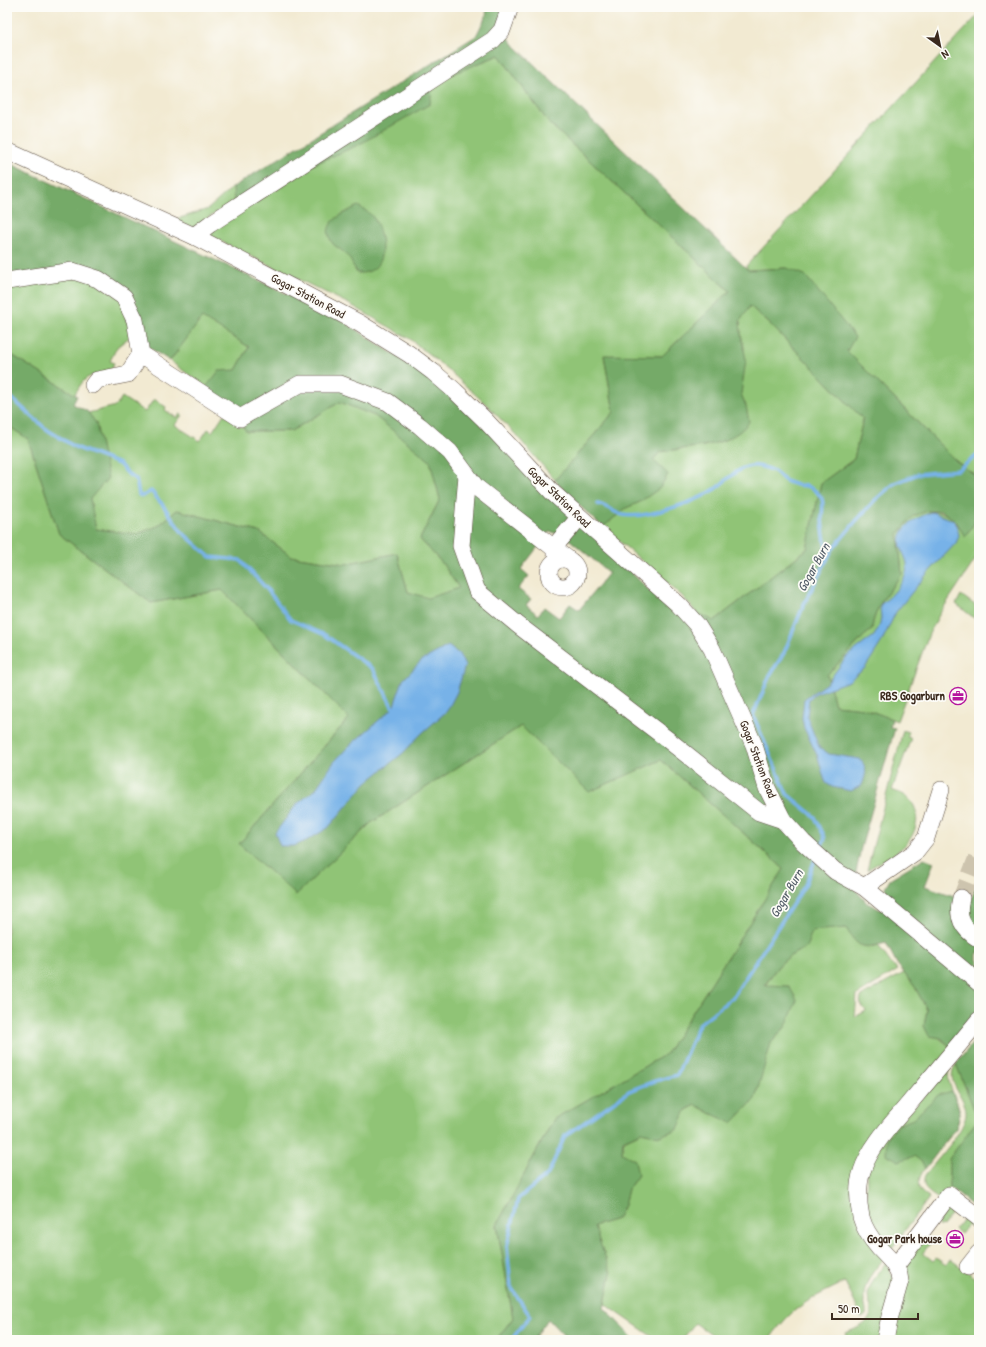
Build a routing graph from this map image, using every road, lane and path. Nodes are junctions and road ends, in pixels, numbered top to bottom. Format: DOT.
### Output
graph roads {
  1 [pos="510,7"];
  2 [pos="7,151"];
  3 [pos="194,236"];
  4 [pos="7,281"];
  5 [pos="141,354"];
  6 [pos="93,385"];
  7 [pos="467,474"];
  8 [pos="579,518"];
  9 [pos="553,548"];
  10 [pos="569,560"];
  11 [pos="941,790"];
  12 [pos="783,820"];
  13 [pos="864,887"];
  14 [pos="961,898"];
  15 [pos="979,939"];
  16 [pos="979,983"];
  17 [pos="979,1020"];
  18 [pos="979,1218"];
  19 [pos="979,1252"];
  20 [pos="895,1267"];
  21 [pos="968,1267"];
  22 [pos="885,1340"];
  1 -- 3 [label="street"];
  2 -- 3 [label="street, Gogar Station Road"];
  3 -- 8 [label="street, Gogar Station Road"];
  4 -- 5 [label="street"];
  5 -- 6 [label="street"];
  5 -- 7 [label="street"];
  7 -- 9 [label="street"];
  7 -- 12 [label="street"];
  8 -- 9 [label="street"];
  8 -- 12 [label="street, Gogar Station Road"];
  9 -- 10 [label="street"];
  11 -- 13 [label="street"];
  12 -- 13 [label="street, Gogar Station Road"];
  13 -- 16 [label="street, Gogar Station Road"];
  14 -- 15 [label="street"];
  17 -- 20 [label="street"];
  18 -- 20 [label="street"];
  19 -- 21 [label="street"];
  20 -- 22 [label="street"];
}
